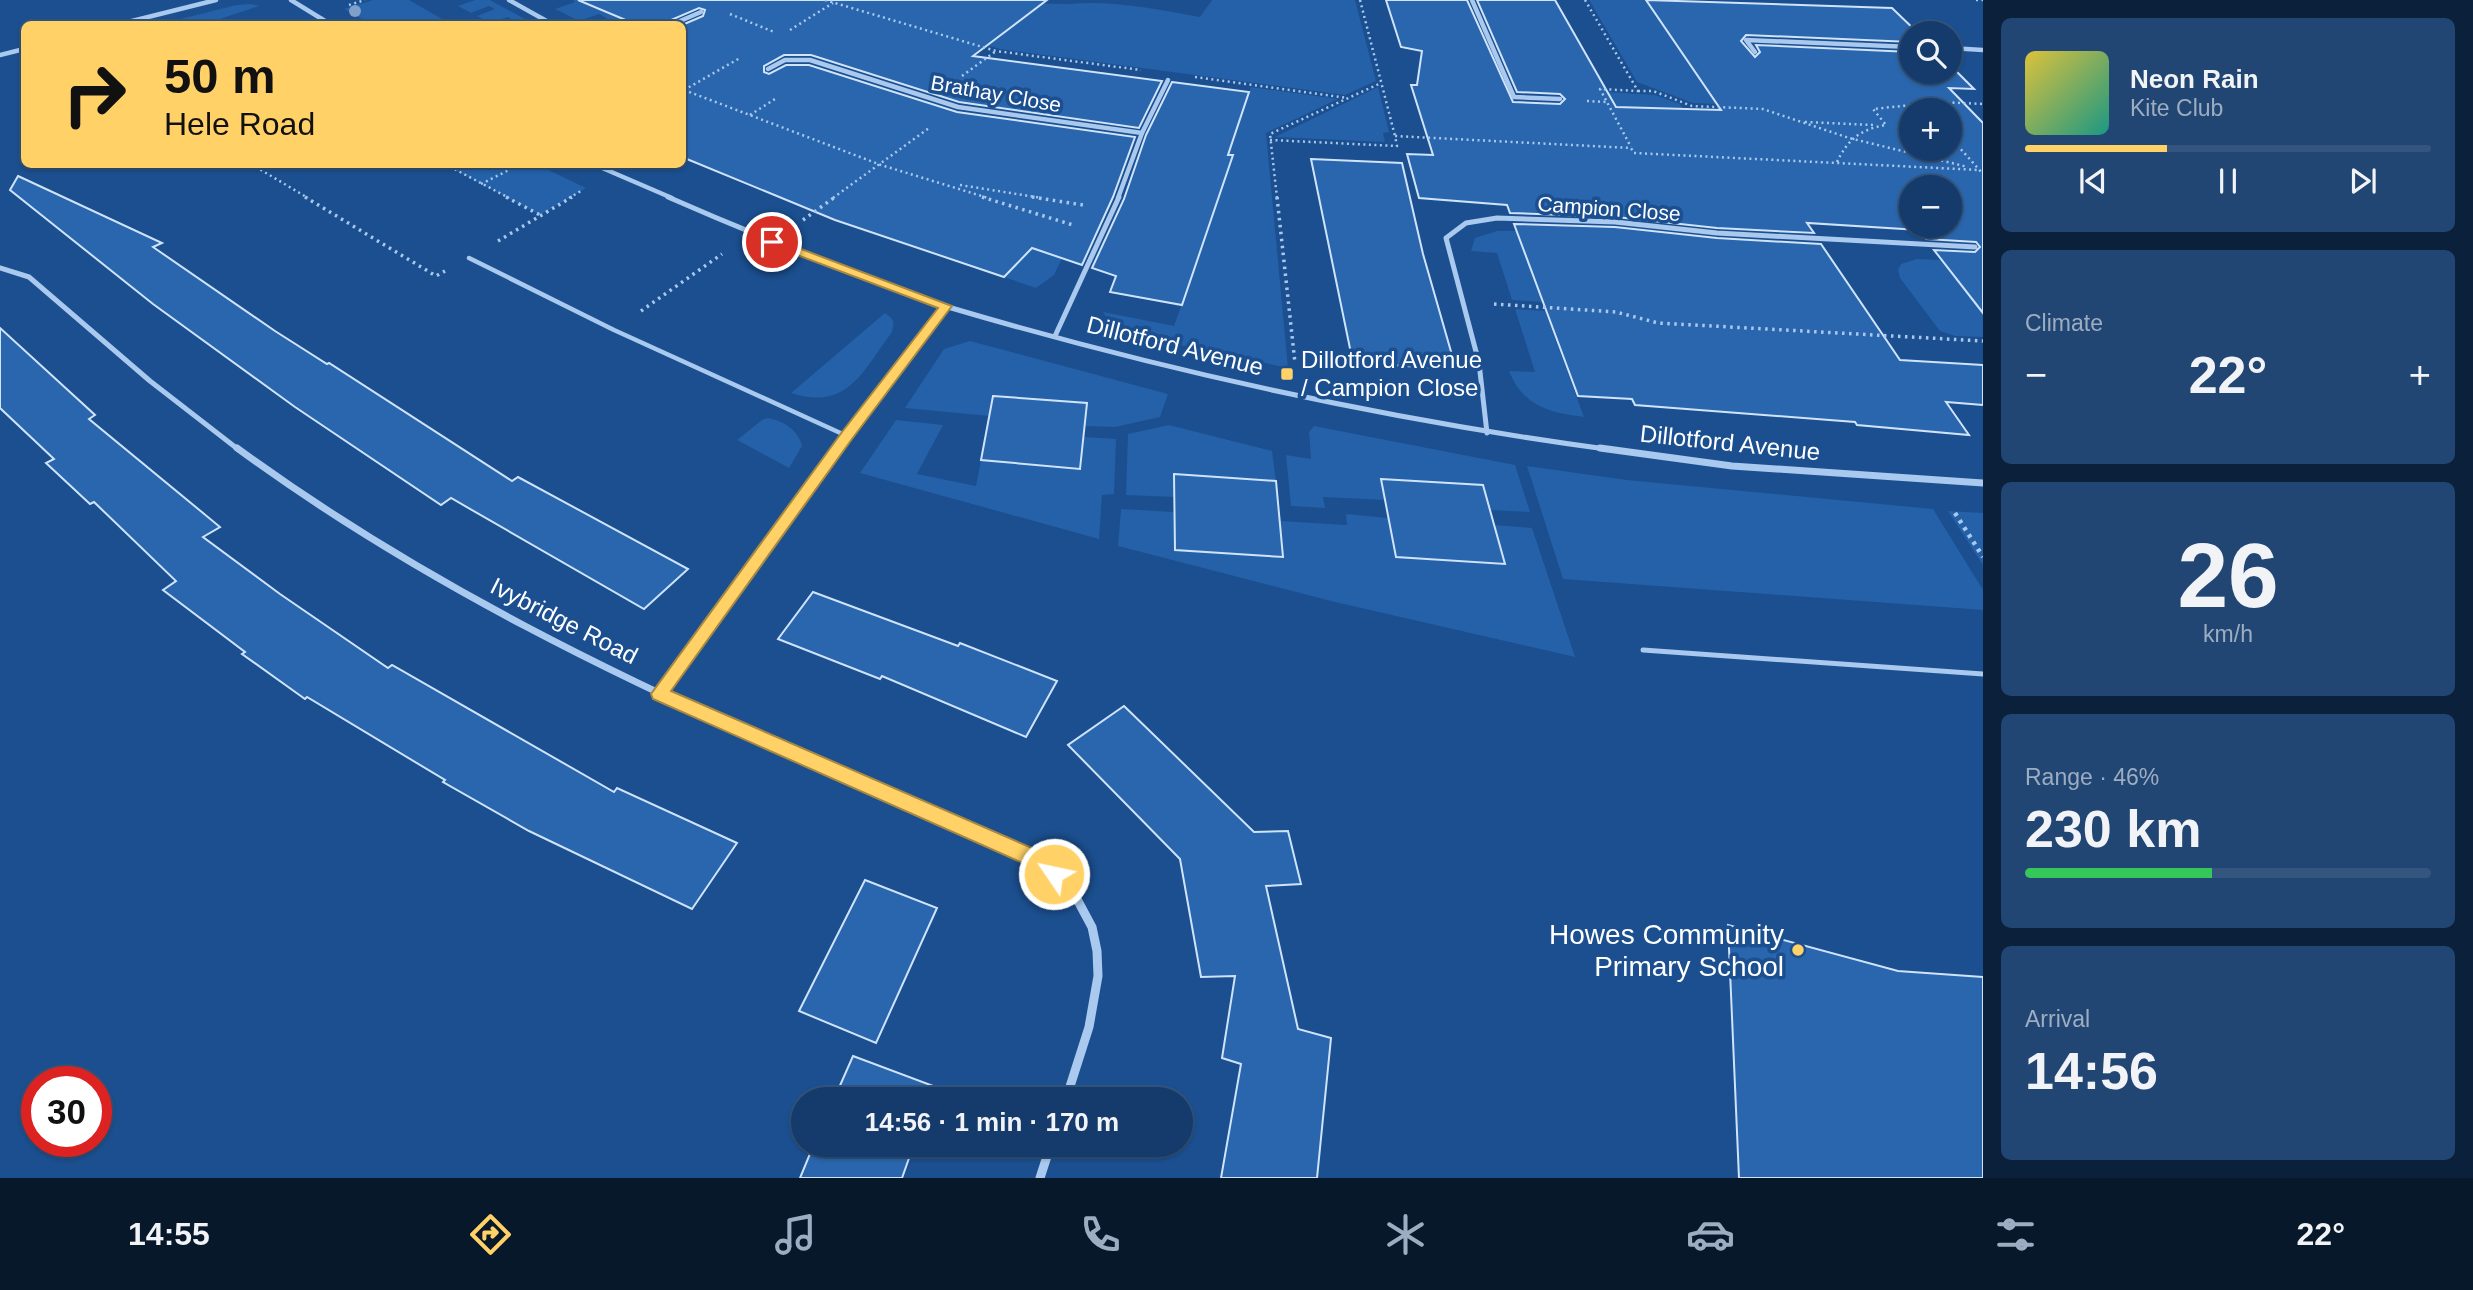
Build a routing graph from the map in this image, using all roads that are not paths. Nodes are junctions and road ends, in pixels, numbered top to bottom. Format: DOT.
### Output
graph roads {
  1 [pos="216,0"];
  2 [pos="291,0"];
  3 [pos="509,0"];
  4 [pos="1472,0"];
  5 [pos="701,12"];
  6 [pos="135,21"];
  7 [pos="325,21"];
  8 [pos="547,21"];
  9 [pos="680,21"];
  10 [pos="1899,46"];
  11 [pos="1962,49"];
  12 [pos="21,50"];
  13 [pos="1983,50"];
  14 [pos="1755,52"];
  15 [pos="0,55"];
  16 [pos="768,69"];
  17 [pos="1168,80"];
  18 [pos="1560,99"];
  19 [pos="1142,133"];
  20 [pos="601,168"];
  21 [pos="1975,247"];
  22 [pos="469,258"];
  23 [pos="0,268"];
  24 [pos="946,306"];
  25 [pos="1055,336"];
  26 [pos="1487,433"];
  27 [pos="847,436"];
  28 [pos="1983,483"];
  29 [pos="1643,650"];
  30 [pos="1983,674"];
  31 [pos="659,694"];
  32 [pos="1069,1087"];
  33 [pos="1047,1157"];
  34 [pos="1040,1178"];
  1 -- 6 [label="street"];
  2 -- 7 [label="street"];
  3 -- 8 [label="street"];
  4 -- 18 [label="street"];
  5 -- 9 [label="street"];
  10 -- 14 [label="street"];
  11 -- 13 [label="street"];
  12 -- 15 [label="street"];
  16 -- 19 [label="street, Brathay Close"];
  17 -- 19 [label="street"];
  19 -- 25 [label="street"];
  20 -- 24 [label="street, Dillotford Avenue"];
  21 -- 26 [label="street, Campion Close"];
  22 -- 27 [label="lane"];
  23 -- 31 [label="street, Ivybridge Road"];
  24 -- 25 [label="street, Dillotford Avenue"];
  24 -- 27 [label="street"];
  25 -- 26 [label="street, Dillotford Avenue"];
  26 -- 28 [label="street, Dillotford Avenue"];
  27 -- 31 [label="street"];
  29 -- 30 [label="lane"];
  31 -- 32 [label="street, Ivybridge Road"];
  33 -- 34 [label="street"];
}
